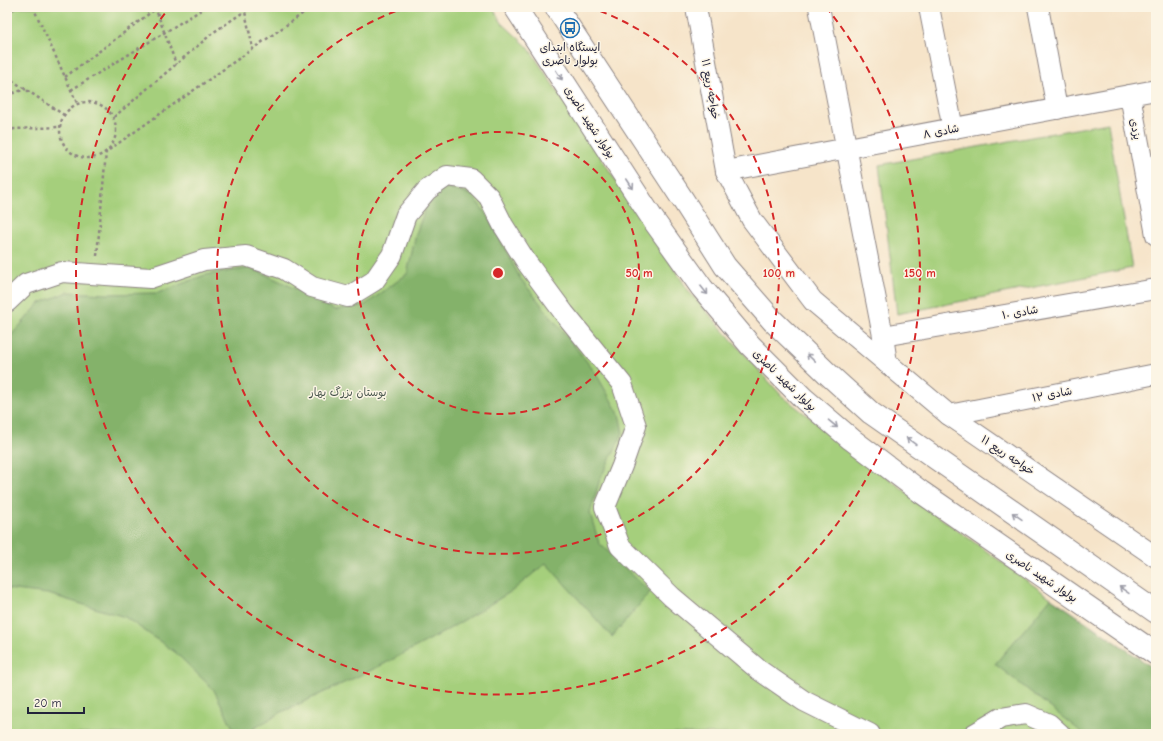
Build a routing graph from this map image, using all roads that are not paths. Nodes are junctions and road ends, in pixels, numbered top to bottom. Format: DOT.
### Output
graph roads {
  1 [pos="514,7"];
  2 [pos="556,7"];
  3 [pos="696,7"];
  4 [pos="819,7"];
  5 [pos="929,7"];
  6 [pos="1038,7"];
  7 [pos="1156,90"];
  8 [pos="1130,95"];
  9 [pos="1057,109"];
  10 [pos="953,129"];
  11 [pos="847,149"];
  12 [pos="726,171"];
  13 [pos="1156,234"];
  14 [pos="1156,289"];
  15 [pos="7,302"];
  16 [pos="883,336"];
  17 [pos="887,363"];
  18 [pos="1156,374"];
  19 [pos="949,415"];
  20 [pos="1156,557"];
  21 [pos="1156,612"];
  22 [pos="1156,654"];
  23 [pos="870,734"];
  24 [pos="974,734"];
  25 [pos="1060,734"];
  1 -- 22 [label="main road, بولوار شهید ناصری, one-way"];
  21 -- 2 [label="main road, one-way"];
  3 -- 12 [label="street, خواجه ربیع ۱۱"];
  4 -- 11 [label="street"];
  5 -- 10 [label="street"];
  6 -- 9 [label="street"];
  7 -- 8 [label="street, شادی ۸"];
  8 -- 9 [label="street, شادی ۸"];
  8 -- 13 [label="street, یزدی"];
  9 -- 10 [label="street, شادی ۸"];
  10 -- 11 [label="street, شادی ۸"];
  11 -- 12 [label="street, شادی ۸"];
  11 -- 16 [label="street"];
  12 -- 17 [label="street, خواجه ربیع ۱۱"];
  14 -- 16 [label="street, شادی ۱۰"];
  15 -- 23 [label="street"];
  16 -- 17 [label="street"];
  17 -- 19 [label="street, خواجه ربیع ۱۱"];
  18 -- 19 [label="street, شادی ۱۲"];
  19 -- 20 [label="street, خواجه ربیع ۱۱"];
  24 -- 25 [label="street"];
}
